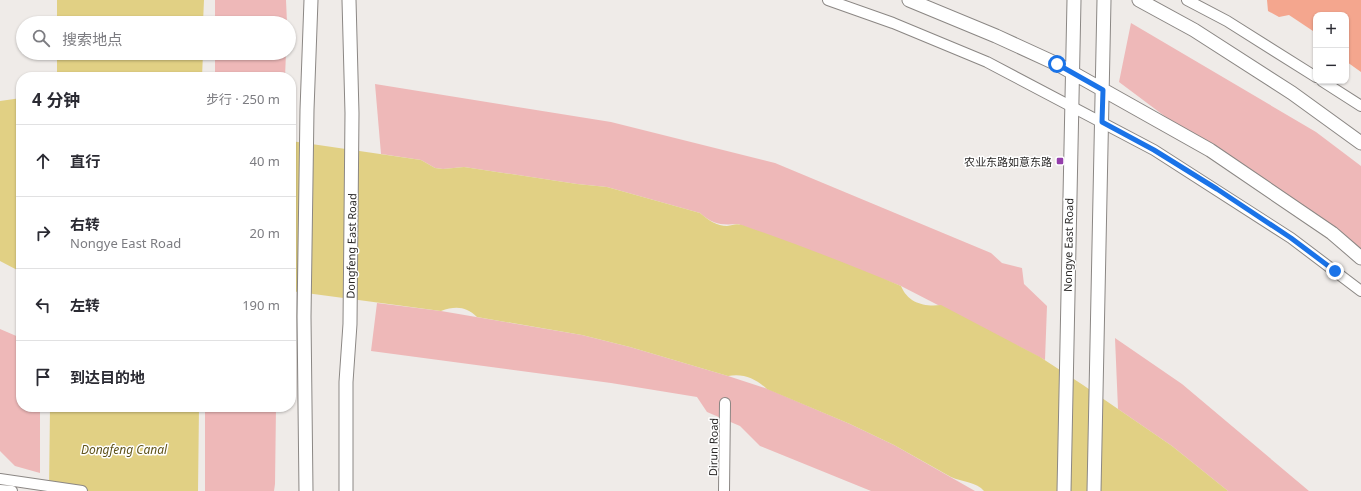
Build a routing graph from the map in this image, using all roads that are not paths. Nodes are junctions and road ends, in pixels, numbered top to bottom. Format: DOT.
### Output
graph roads {
  1 [pos="311,0"];
  2 [pos="349,0"];
  3 [pos="828,0"];
  4 [pos="909,0"];
  5 [pos="1074,0"];
  6 [pos="1104,0"];
  7 [pos="1139,0"];
  8 [pos="1187,0"];
  9 [pos="1072,73"];
  10 [pos="1313,75"];
  11 [pos="1327,84"];
  12 [pos="1103,90"];
  13 [pos="1072,106"];
  14 [pos="1361,106"];
  15 [pos="1102,122"];
  16 [pos="1361,143"];
  17 [pos="1361,258"];
  18 [pos="1361,291"];
  19 [pos="725,403"];
  20 [pos="0,479"];
  21 [pos="0,490"];
  22 [pos="12,491"];
  23 [pos="82,491"];
  24 [pos="306,491"];
  25 [pos="346,491"];
  26 [pos="724,491"];
  27 [pos="1064,491"];
  28 [pos="1094,491"];
  1 -- 24 [label="main road"];
  2 -- 25 [label="main road, Dongfeng East Road"];
  3 -- 13 [label="street"];
  4 -- 9 [label="main road"];
  5 -- 9 [label="main road, Nongye East Road"];
  6 -- 12 [label="main road"];
  7 -- 16 [label="main road"];
  8 -- 10 [label="street"];
  9 -- 12 [label="main road"];
  9 -- 13 [label="main road, Nongye East Road"];
  11 -- 14 [label="street"];
  12 -- 15 [label="main road"];
  12 -- 17 [label="main road"];
  13 -- 15 [label="street"];
  13 -- 27 [label="main road, Nongye East Road"];
  15 -- 18 [label="street"];
  15 -- 28 [label="main road"];
  19 -- 26 [label="street, Dirun Road"];
  20 -- 23 [label="street"];
  21 -- 22 [label="street"];
}
